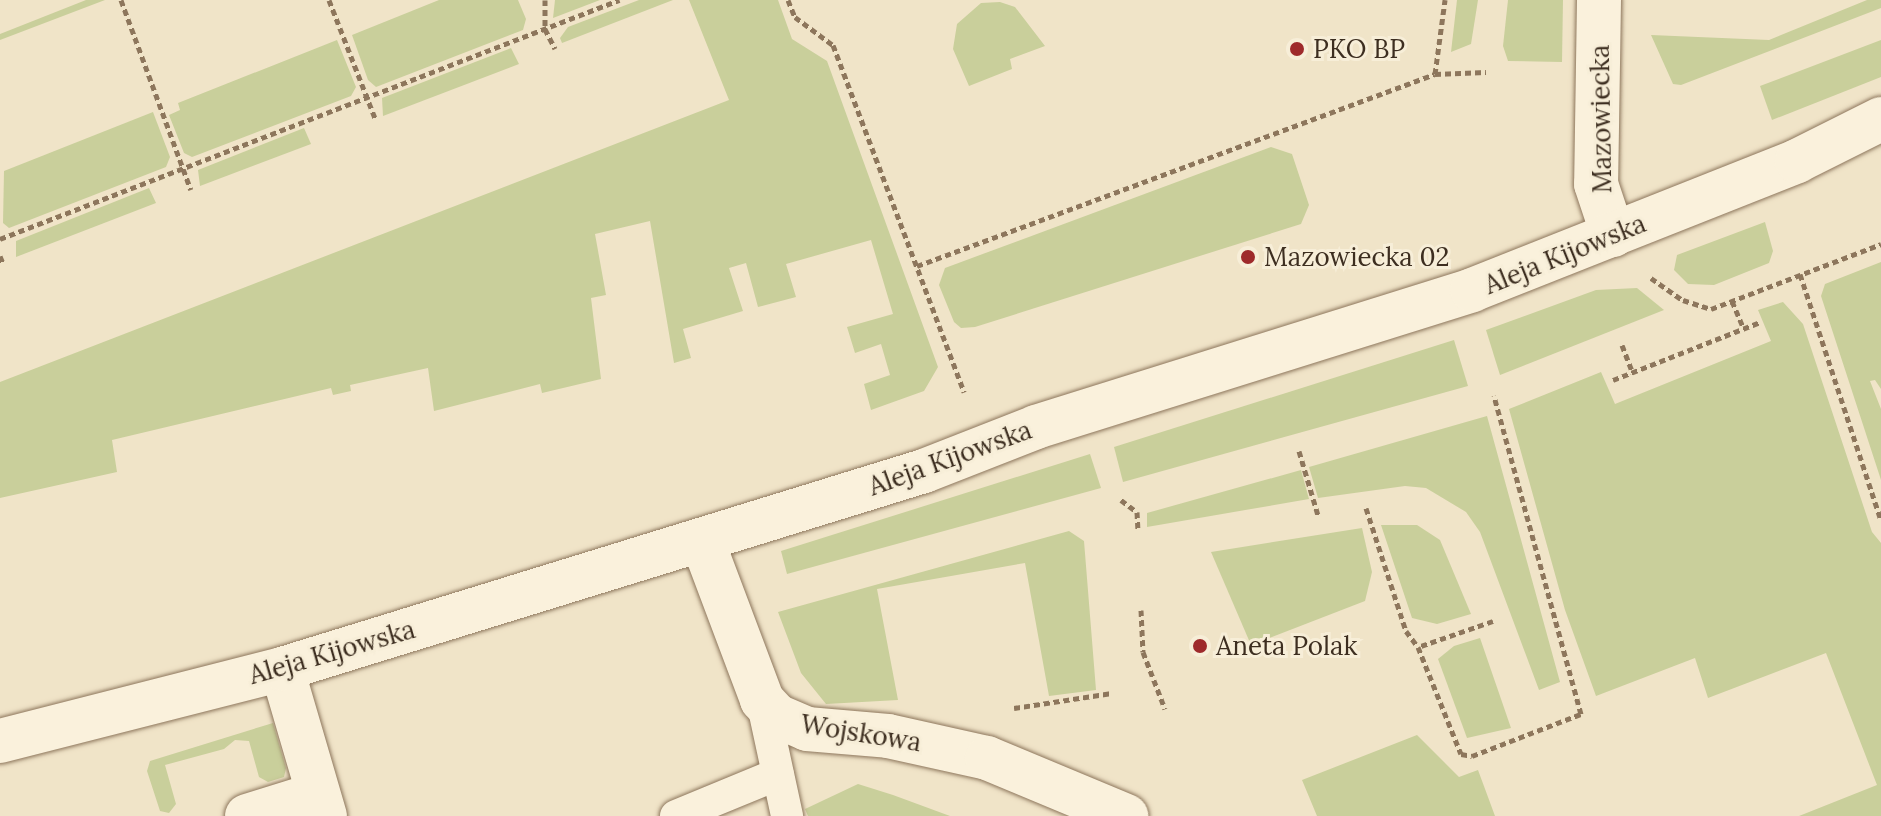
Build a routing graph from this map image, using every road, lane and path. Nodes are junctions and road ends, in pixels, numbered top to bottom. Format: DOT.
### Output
graph roads {
  1 [pos="121,0"];
  2 [pos="329,0"];
  3 [pos="545,0"];
  4 [pos="619,0"];
  5 [pos="788,0"];
  6 [pos="1445,0"];
  7 [pos="1599,0"];
  8 [pos="545,29"];
  9 [pos="555,49"];
  10 [pos="1486,72"];
  11 [pos="1435,74"];
  12 [pos="368,97"];
  13 [pos="375,118"];
  14 [pos="1881,119"];
  15 [pos="182,168"];
  16 [pos="191,190"];
  17 [pos="1613,235"];
  18 [pos="0,239"];
  19 [pos="1881,244"];
  20 [pos="917,266"];
  21 [pos="1800,274"];
  22 [pos="1732,301"];
  23 [pos="1711,309"];
  24 [pos="1760,322"];
  25 [pos="1744,329"];
  26 [pos="1622,345"];
  27 [pos="1633,373"];
  28 [pos="1613,380"];
  29 [pos="964,392"];
  30 [pos="1494,396"];
  31 [pos="1299,451"];
  32 [pos="1121,500"];
  33 [pos="1366,508"];
  34 [pos="1318,515"];
  35 [pos="1881,520"];
  36 [pos="1138,530"];
  37 [pos="702,540"];
  38 [pos="1141,610"];
  39 [pos="1493,621"];
  40 [pos="1418,647"];
  41 [pos="282,669"];
  42 [pos="1112,693"];
  43 [pos="762,700"];
  44 [pos="1008,708"];
  45 [pos="1165,709"];
  46 [pos="0,741"];
  47 [pos="778,774"];
  48 [pos="321,805"];
  49 [pos="247,816"];
  50 [pos="676,816"];
  51 [pos="787,816"];
  52 [pos="1126,816"];
  1 -- 15 [label="path"];
  2 -- 12 [label="path"];
  3 -- 8 [label="path"];
  4 -- 8 [label="path"];
  5 -- 20 [label="path"];
  6 -- 11 [label="path"];
  7 -- 17 [label="street, Mazowiecka"];
  8 -- 9 [label="path"];
  8 -- 12 [label="path"];
  10 -- 11 [label="path"];
  11 -- 20 [label="path"];
  12 -- 13 [label="path"];
  12 -- 15 [label="path"];
  14 -- 17 [label="street, Aleja Kijowska"];
  15 -- 16 [label="path"];
  15 -- 18 [label="path"];
  17 -- 37 [label="street, Aleja Kijowska"];
  19 -- 21 [label="path"];
  20 -- 29 [label="path"];
  21 -- 22 [label="path"];
  21 -- 35 [label="path"];
  22 -- 23 [label="path"];
  22 -- 25 [label="path"];
  24 -- 25 [label="path"];
  25 -- 27 [label="path"];
  26 -- 27 [label="path"];
  27 -- 28 [label="path"];
  30 -- 40 [label="path"];
  31 -- 34 [label="path"];
  32 -- 36 [label="path"];
  33 -- 40 [label="path"];
  37 -- 41 [label="street, Aleja Kijowska"];
  37 -- 43 [label="street"];
  38 -- 45 [label="path"];
  39 -- 40 [label="path"];
  41 -- 46 [label="street, Aleja Kijowska"];
  41 -- 48 [label="street"];
  42 -- 44 [label="path"];
  43 -- 47 [label="lane"];
  43 -- 52 [label="street, Wojskowa"];
  47 -- 50 [label="lane"];
  47 -- 51 [label="lane"];
  48 -- 49 [label="street"];
}
